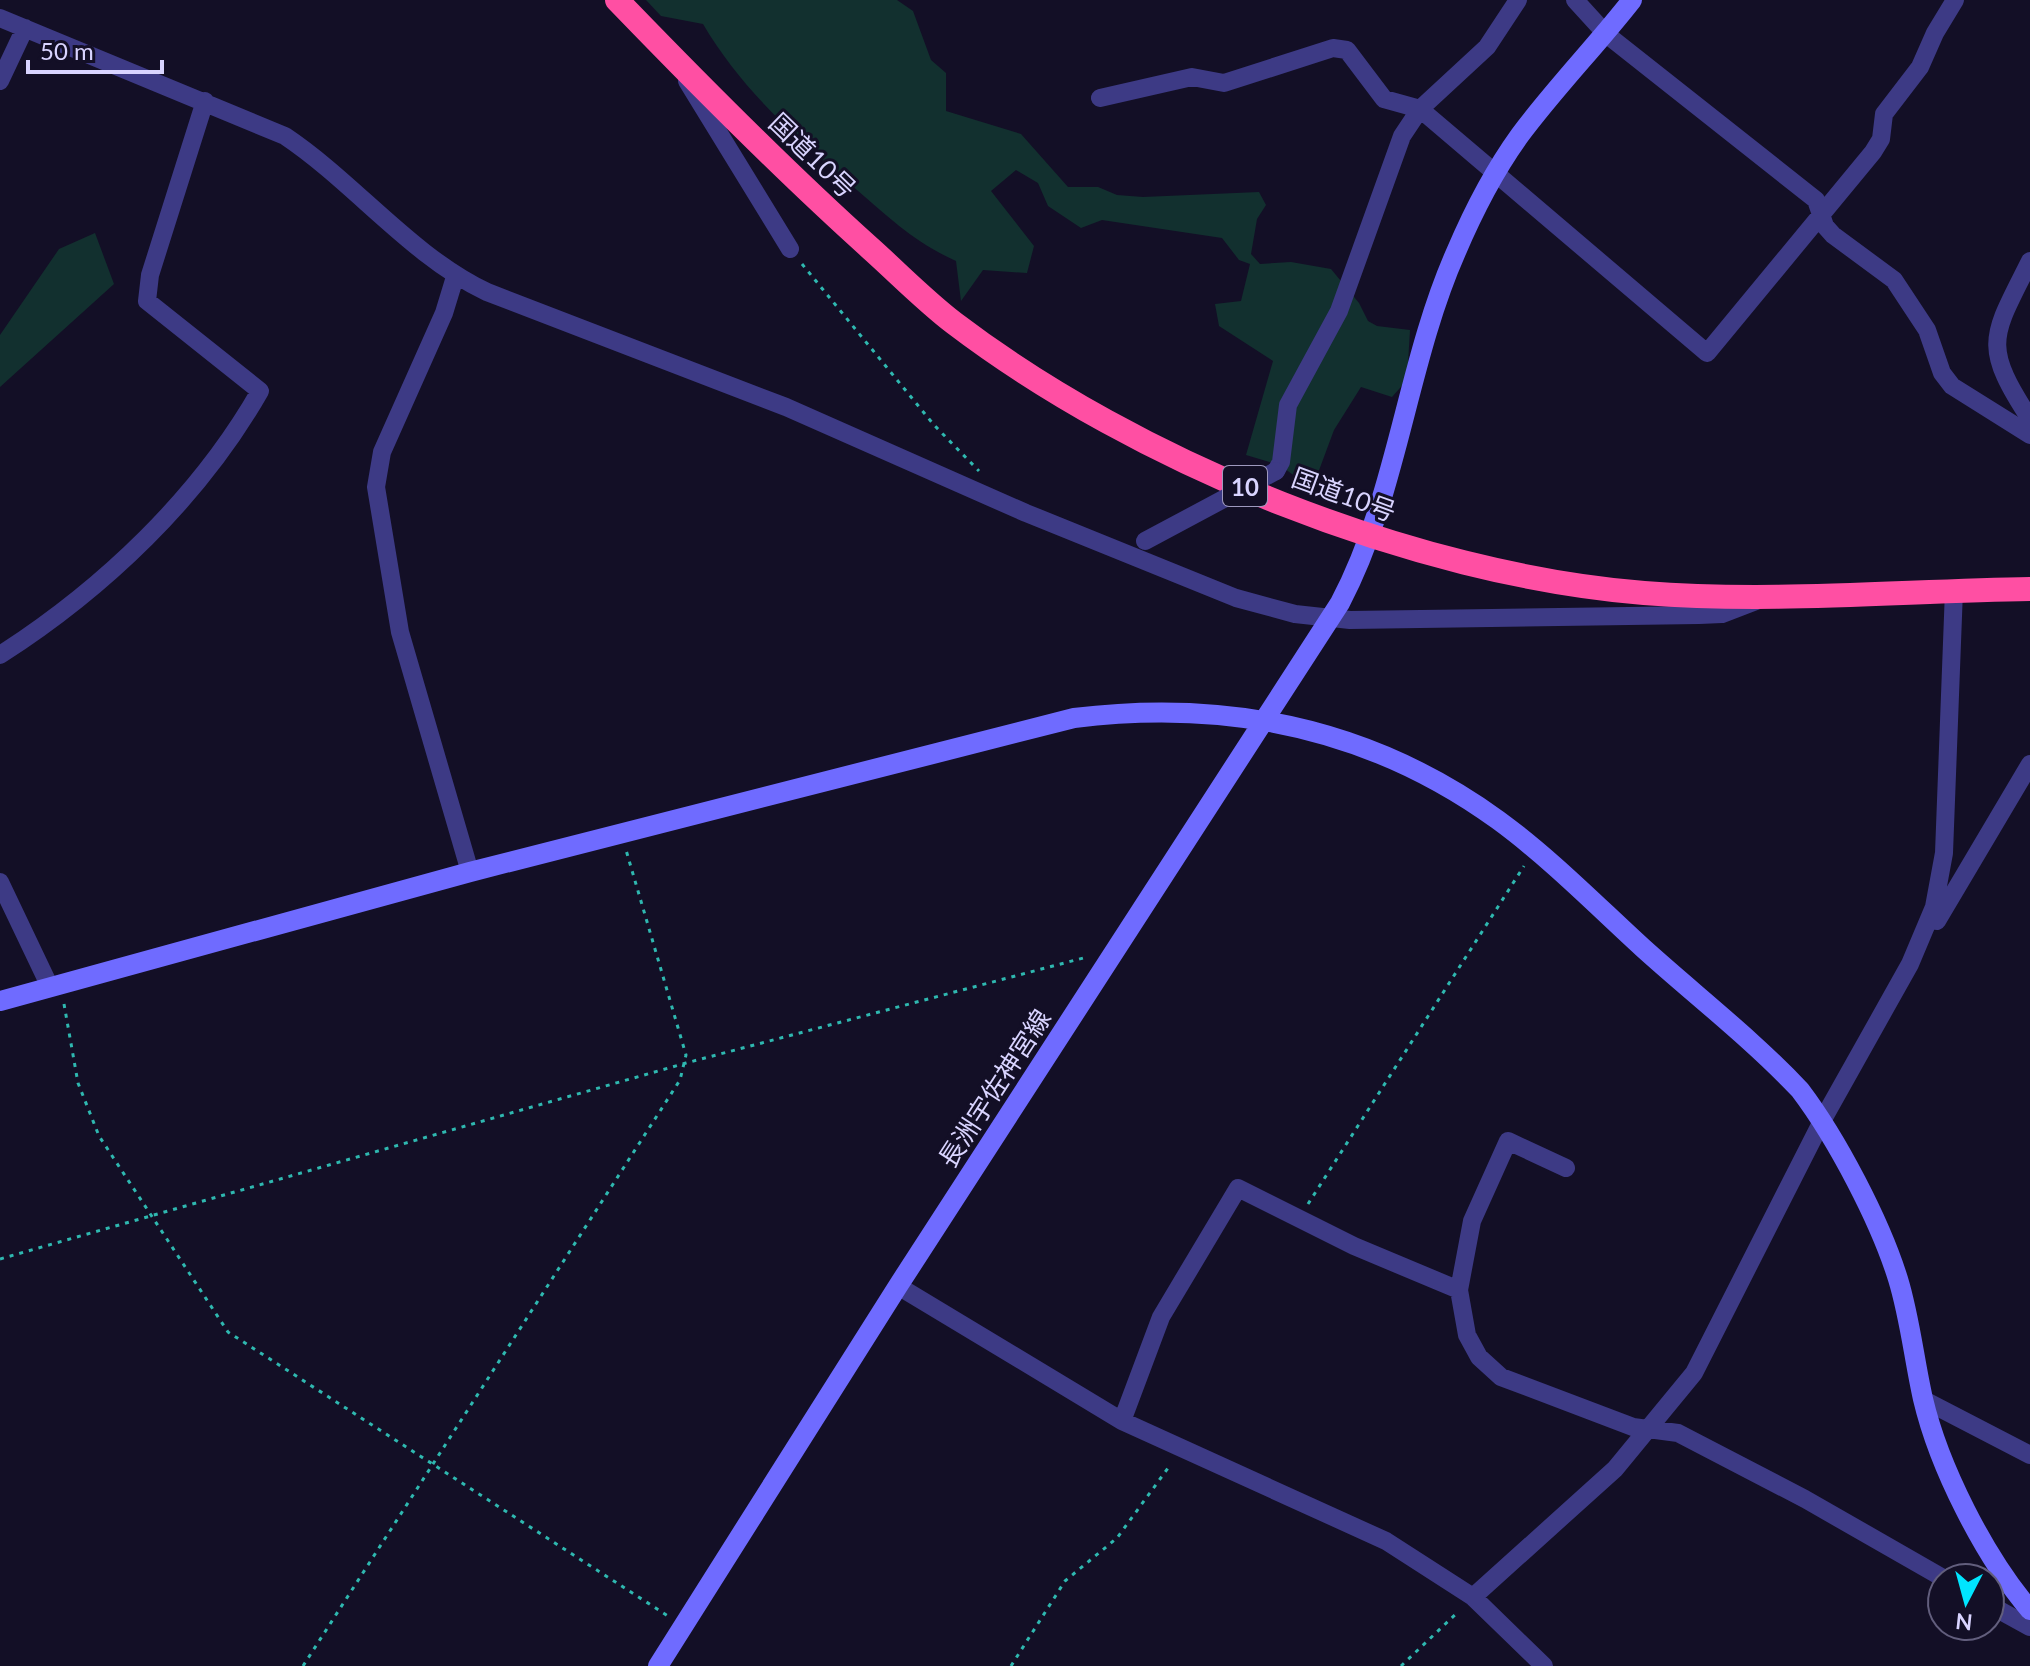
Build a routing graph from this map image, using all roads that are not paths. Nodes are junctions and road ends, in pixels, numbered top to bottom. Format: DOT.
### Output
graph roads {
  1 [pos="617,0"];
  2 [pos="1518,0"];
  3 [pos="1575,0"];
  4 [pos="1632,0"];
  5 [pos="1955,0"];
  6 [pos="0,18"];
  7 [pos="25,28"];
  8 [pos="1606,34"];
  9 [pos="671,56"];
  10 [pos="0,81"];
  11 [pos="1100,98"];
  12 [pos="205,101"];
  13 [pos="1420,109"];
  14 [pos="1495,176"];
  15 [pos="1822,212"];
  16 [pos="790,249"];
  17 [pos="2030,261"];
  18 [pos="455,277"];
  19 [pos="2030,419"];
  20 [pos="2030,435"];
  21 [pos="1370,535"];
  22 [pos="1123,552"];
  23 [pos="2030,589"];
  24 [pos="1954,590"];
  25 [pos="1771,596"];
  26 [pos="1330,619"];
  27 [pos="0,655"];
  28 [pos="1264,718"];
  29 [pos="2030,764"];
  30 [pos="470,872"];
  31 [pos="0,882"];
  32 [pos="1910,964"];
  33 [pos="56,986"];
  34 [pos="0,1001"];
  35 [pos="1822,1121"];
  36 [pos="1566,1168"];
  37 [pos="898,1286"];
  38 [pos="1459,1290"];
  39 [pos="1924,1400"];
  40 [pos="1122,1421"];
  41 [pos="1649,1429"];
  42 [pos="2030,1455"];
  43 [pos="1926,1568"];
  44 [pos="1473,1597"];
  45 [pos="2030,1610"];
  46 [pos="2006,1614"];
  47 [pos="2030,1627"];
  48 [pos="658,1666"];
  49 [pos="1544,1666"];
  1 -- 9 [label="highway, 国道10号 / 10"];
  2 -- 13 [label="street"];
  3 -- 8 [label="street"];
  4 -- 8 [label="street, 長洲宇佐神宮線"];
  5 -- 15 [label="street"];
  6 -- 7 [label="street"];
  7 -- 10 [label="street"];
  7 -- 12 [label="street"];
  8 -- 14 [label="street, 長洲宇佐神宮線"];
  8 -- 15 [label="street"];
  9 -- 16 [label="street"];
  9 -- 21 [label="highway, 国道10号 / 10"];
  11 -- 13 [label="street"];
  12 -- 18 [label="street"];
  12 -- 27 [label="street"];
  13 -- 14 [label="street"];
  13 -- 22 [label="street, bridge"];
  14 -- 15 [label="street"];
  14 -- 21 [label="street, 長洲宇佐神宮線"];
  15 -- 20 [label="street"];
  17 -- 19 [label="street"];
  18 -- 22 [label="street"];
  18 -- 30 [label="street"];
  21 -- 25 [label="highway, 国道10号 / 10"];
  21 -- 26 [label="street, 長洲宇佐神宮線"];
  22 -- 26 [label="street"];
  23 -- 24 [label="highway, 国道10号 / 10"];
  24 -- 25 [label="highway, 国道10号 / 10"];
  24 -- 32 [label="street"];
  25 -- 26 [label="street"];
  26 -- 28 [label="street, 長洲宇佐神宮線"];
  28 -- 30 [label="street"];
  28 -- 35 [label="street"];
  28 -- 37 [label="street, 長洲宇佐神宮線"];
  29 -- 32 [label="street"];
  30 -- 33 [label="street"];
  31 -- 33 [label="street"];
  32 -- 35 [label="street"];
  33 -- 34 [label="street"];
  35 -- 39 [label="street"];
  35 -- 41 [label="street"];
  36 -- 38 [label="street"];
  37 -- 40 [label="street"];
  37 -- 48 [label="street, 長洲宇佐神宮線"];
  38 -- 40 [label="street"];
  38 -- 41 [label="street"];
  39 -- 42 [label="street"];
  39 -- 45 [label="street"];
  40 -- 44 [label="street"];
  41 -- 43 [label="street"];
  41 -- 44 [label="street"];
  44 -- 49 [label="street"];
  46 -- 47 [label="street"];
}
